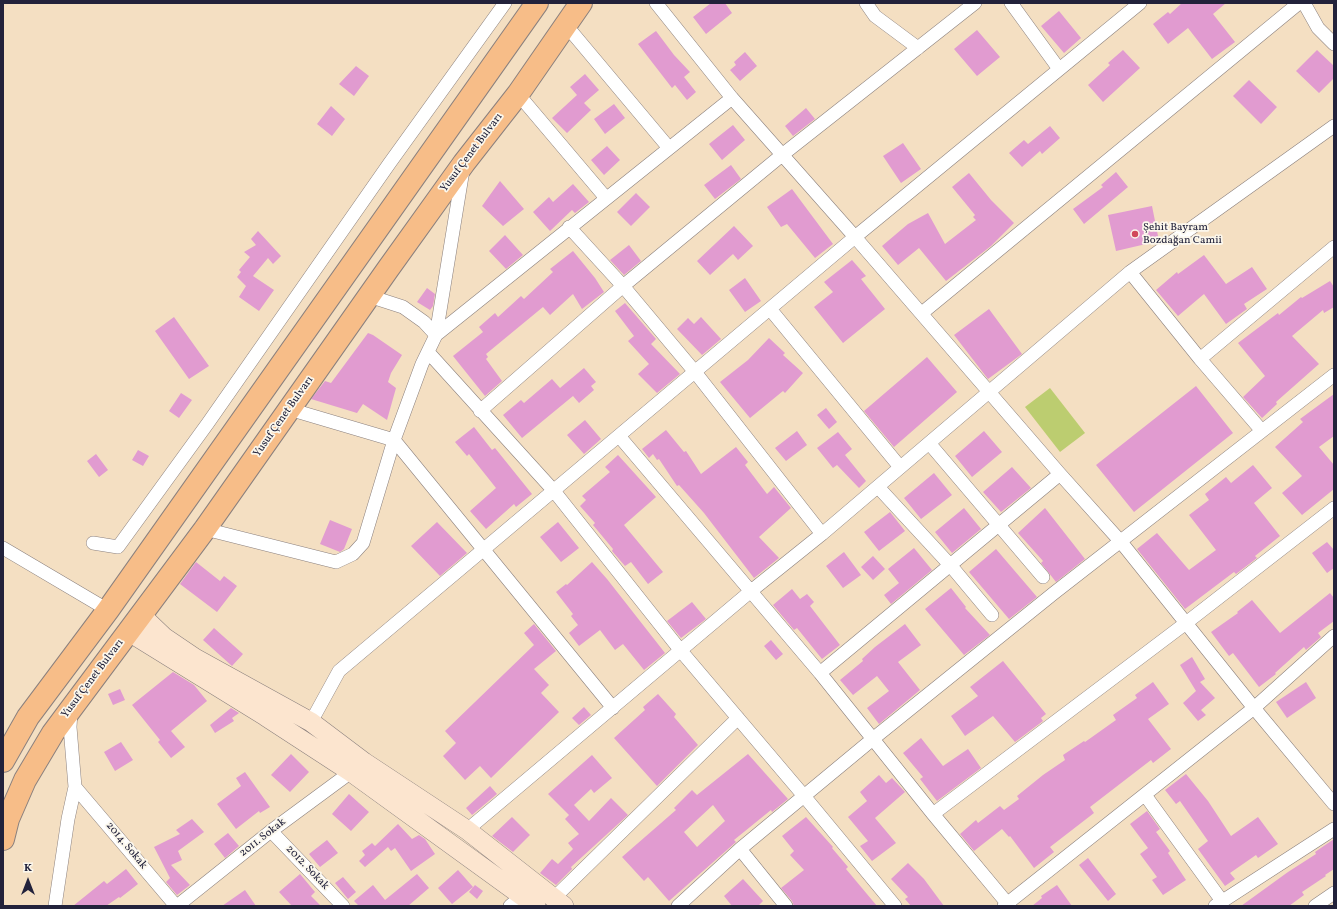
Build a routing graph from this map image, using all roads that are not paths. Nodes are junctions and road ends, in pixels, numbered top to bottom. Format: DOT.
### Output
graph roads {
  1 [pos="505,3"];
  2 [pos="537,3"];
  3 [pos="580,3"];
  4 [pos="656,3"];
  5 [pos="866,3"];
  6 [pos="975,3"];
  7 [pos="1011,3"];
  8 [pos="1140,3"];
  9 [pos="1299,3"];
  10 [pos="1304,3"];
  11 [pos="565,24"];
  12 [pos="1334,44"];
  13 [pos="918,48"];
  14 [pos="1059,69"];
  15 [pos="518,94"];
  16 [pos="732,98"];
  17 [pos="1334,126"];
  18 [pos="669,148"];
  19 [pos="782,155"];
  20 [pos="464,163"];
  21 [pos="606,198"];
  22 [pos="569,227"];
  23 [pos="855,237"];
  24 [pos="1334,247"];
  25 [pos="1130,272"];
  26 [pos="623,286"];
  27 [pos="369,296"];
  28 [pos="770,309"];
  29 [pos="922,313"];
  30 [pos="436,335"];
  31 [pos="428,352"];
  32 [pos="1200,359"];
  33 [pos="695,372"];
  34 [pos="1334,375"];
  35 [pos="989,391"];
  36 [pos="289,409"];
  37 [pos="480,411"];
  38 [pos="1262,431"];
  39 [pos="619,436"];
  40 [pos="394,440"];
  41 [pos="929,443"];
  42 [pos="900,467"];
  43 [pos="1060,474"];
  44 [pos="878,487"];
  45 [pos="554,491"];
  46 [pos="1334,508"];
  47 [pos="998,526"];
  48 [pos="205,529"];
  49 [pos="822,534"];
  50 [pos="1121,542"];
  51 [pos="92,543"];
  52 [pos="3,548"];
  53 [pos="485,550"];
  54 [pos="951,566"];
  55 [pos="1043,577"];
  56 [pos="751,591"];
  57 [pos="108,610"];
  58 [pos="992,615"];
  59 [pos="135,623"];
  60 [pos="1186,623"];
  61 [pos="1334,636"];
  62 [pos="681,651"];
  63 [pos="820,673"];
  64 [pos="71,707"];
  65 [pos="613,708"];
  66 [pos="1254,708"];
  67 [pos="738,718"];
  68 [pos="311,722"];
  69 [pos="874,738"];
  70 [pos="3,761"];
  71 [pos="351,772"];
  72 [pos="75,787"];
  73 [pos="1145,795"];
  74 [pos="804,796"];
  75 [pos="1334,804"];
  76 [pos="933,814"];
  77 [pos="1334,828"];
  78 [pos="467,830"];
  79 [pos="271,831"];
  80 [pos="3,839"];
  81 [pos="740,849"];
  82 [pos="1334,893"];
  83 [pos="559,902"];
  84 [pos="523,903"];
  85 [pos="1218,903"];
  86 [pos="1005,905"];
  87 [pos="55,906"];
  88 [pos="177,906"];
  89 [pos="343,906"];
  90 [pos="678,906"];
  91 [pos="786,906"];
  92 [pos="895,906"];
  93 [pos="1316,906"];
  1 -- 51 [label="street"];
  2 -- 57 [label="highway"];
  3 -- 11 [label="highway, Yusuf Çenet Bulvarı"];
  4 -- 16 [label="street"];
  5 -- 13 [label="street"];
  6 -- 13 [label="street"];
  7 -- 14 [label="street"];
  8 -- 14 [label="street"];
  9 -- 29 [label="street"];
  10 -- 12 [label="street"];
  11 -- 15 [label="highway, Yusuf Çenet Bulvarı"];
  11 -- 18 [label="street"];
  13 -- 19 [label="street"];
  14 -- 23 [label="street"];
  15 -- 20 [label="highway, Yusuf Çenet Bulvarı"];
  15 -- 21 [label="street"];
  16 -- 18 [label="street"];
  16 -- 19 [label="street"];
  17 -- 25 [label="street"];
  18 -- 21 [label="street"];
  19 -- 23 [label="street"];
  19 -- 26 [label="street"];
  20 -- 27 [label="highway, Yusuf Çenet Bulvarı"];
  20 -- 30 [label="street"];
  21 -- 22 [label="street"];
  22 -- 26 [label="street"];
  22 -- 30 [label="street"];
  23 -- 28 [label="street"];
  23 -- 29 [label="street"];
  24 -- 32 [label="street"];
  25 -- 32 [label="street"];
  25 -- 35 [label="street"];
  26 -- 33 [label="street"];
  26 -- 37 [label="street"];
  27 -- 30 [label="street"];
  27 -- 36 [label="highway, Yusuf Çenet Bulvarı"];
  28 -- 33 [label="street"];
  28 -- 42 [label="street"];
  29 -- 35 [label="street"];
  30 -- 31 [label="street"];
  31 -- 37 [label="street"];
  31 -- 40 [label="street"];
  32 -- 38 [label="street"];
  33 -- 39 [label="street"];
  33 -- 49 [label="street"];
  34 -- 38 [label="street"];
  35 -- 41 [label="street"];
  35 -- 43 [label="street"];
  36 -- 40 [label="street"];
  36 -- 48 [label="highway, Yusuf Çenet Bulvarı"];
  37 -- 45 [label="street"];
  38 -- 50 [label="street"];
  39 -- 45 [label="street"];
  39 -- 56 [label="street"];
  40 -- 48 [label="street"];
  40 -- 53 [label="street"];
  41 -- 42 [label="street"];
  41 -- 47 [label="street"];
  42 -- 44 [label="street"];
  43 -- 47 [label="street"];
  43 -- 50 [label="street"];
  44 -- 49 [label="street"];
  44 -- 54 [label="street"];
  45 -- 53 [label="street"];
  45 -- 62 [label="street"];
  46 -- 60 [label="street"];
  47 -- 54 [label="street"];
  47 -- 55 [label="street"];
  48 -- 59 [label="highway, Yusuf Çenet Bulvarı"];
  49 -- 56 [label="street"];
  50 -- 60 [label="street"];
  50 -- 69 [label="street"];
  52 -- 57 [label="street"];
  53 -- 65 [label="street"];
  53 -- 68 [label="street"];
  54 -- 58 [label="street"];
  54 -- 63 [label="street"];
  56 -- 62 [label="street"];
  56 -- 63 [label="street"];
  57 -- 70 [label="highway"];
  59 -- 64 [label="highway, Yusuf Çenet Bulvarı"];
  59 -- 68 [label="main road"];
  59 -- 71 [label="main road"];
  60 -- 66 [label="street"];
  60 -- 76 [label="street"];
  61 -- 66 [label="street"];
  62 -- 65 [label="street"];
  62 -- 67 [label="street"];
  63 -- 69 [label="street"];
  64 -- 72 [label="street"];
  64 -- 80 [label="highway, Yusuf Çenet Bulvarı"];
  65 -- 78 [label="street"];
  66 -- 73 [label="street"];
  66 -- 75 [label="street"];
  67 -- 74 [label="street"];
  67 -- 83 [label="street"];
  68 -- 78 [label="main road"];
  69 -- 74 [label="street"];
  69 -- 76 [label="street"];
  71 -- 79 [label="street, 2011. Sokak"];
  71 -- 84 [label="main road"];
  72 -- 87 [label="street"];
  72 -- 88 [label="street, 2014. Sokak"];
  73 -- 85 [label="street"];
  73 -- 86 [label="street"];
  74 -- 81 [label="street"];
  74 -- 92 [label="street"];
  76 -- 86 [label="street"];
  77 -- 85 [label="street"];
  78 -- 83 [label="main road"];
  79 -- 88 [label="street, 2011. Sokak"];
  79 -- 89 [label="street, 2012. Sokak"];
  81 -- 90 [label="street"];
  81 -- 91 [label="street"];
  82 -- 93 [label="street"];
}
